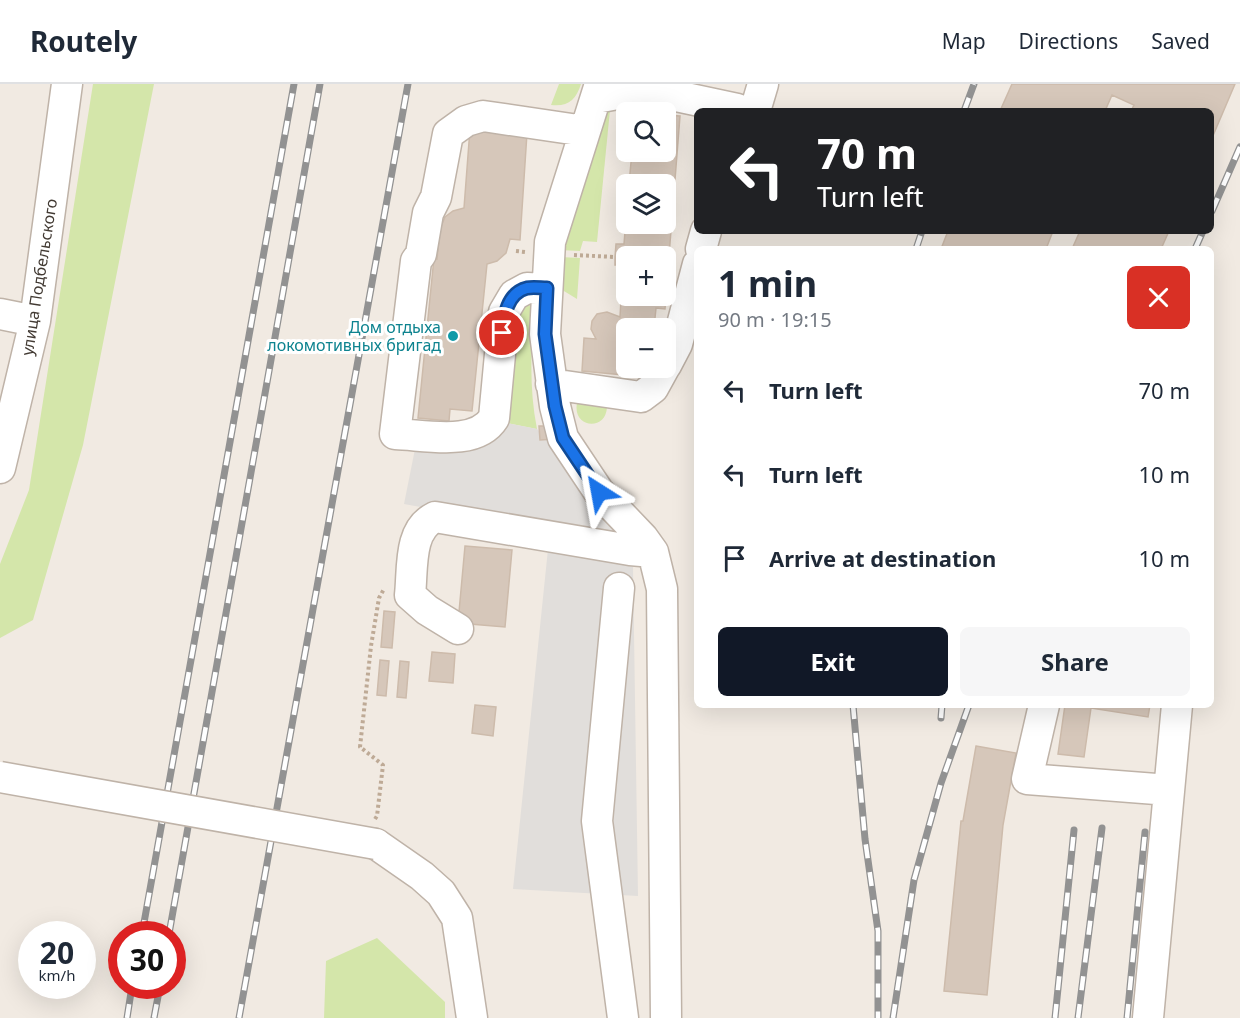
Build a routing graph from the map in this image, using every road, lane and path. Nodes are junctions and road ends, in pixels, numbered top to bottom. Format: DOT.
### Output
graph roads {
  1 [pos="67,84"];
  2 [pos="763,84"];
  3 [pos="598,91"];
  4 [pos="731,108"];
  5 [pos="747,108"];
  6 [pos="585,131"];
  7 [pos="694,279"];
  8 [pos="547,288"];
  9 [pos="0,314"];
  10 [pos="35,321"];
  11 [pos="676,346"];
  12 [pos="658,378"];
  13 [pos="552,384"];
  14 [pos="0,468"];
  15 [pos="653,552"];
  16 [pos="385,588"];
  17 [pos="619,588"];
  18 [pos="458,629"];
  19 [pos="1043,708"];
  20 [pos="1178,708"];
  21 [pos="0,777"];
  22 [pos="1170,790"];
  23 [pos="376,830"];
  24 [pos="472,1018"];
  25 [pos="623,1018"];
  26 [pos="666,1018"];
  27 [pos="1148,1018"];
  1 -- 10 [label="street, улица Подбельского"];
  2 -- 5 [label="street"];
  3 -- 4 [label="street"];
  3 -- 6 [label="street"];
  6 -- 8 [label="street"];
  6 -- 8 [label="street"];
  7 -- 11 [label="street"];
  8 -- 13 [label="street"];
  9 -- 10 [label="street"];
  10 -- 14 [label="street, улица Подбельского"];
  12 -- 13 [label="street"];
  13 -- 15 [label="street"];
  15 -- 18 [label="street"];
  15 -- 26 [label="street"];
  16 -- 23 [label="path"];
  17 -- 25 [label="street"];
  19 -- 22 [label="street"];
  20 -- 22 [label="street"];
  21 -- 23 [label="street, bridge"];
  22 -- 27 [label="street"];
  23 -- 24 [label="street"];
}
